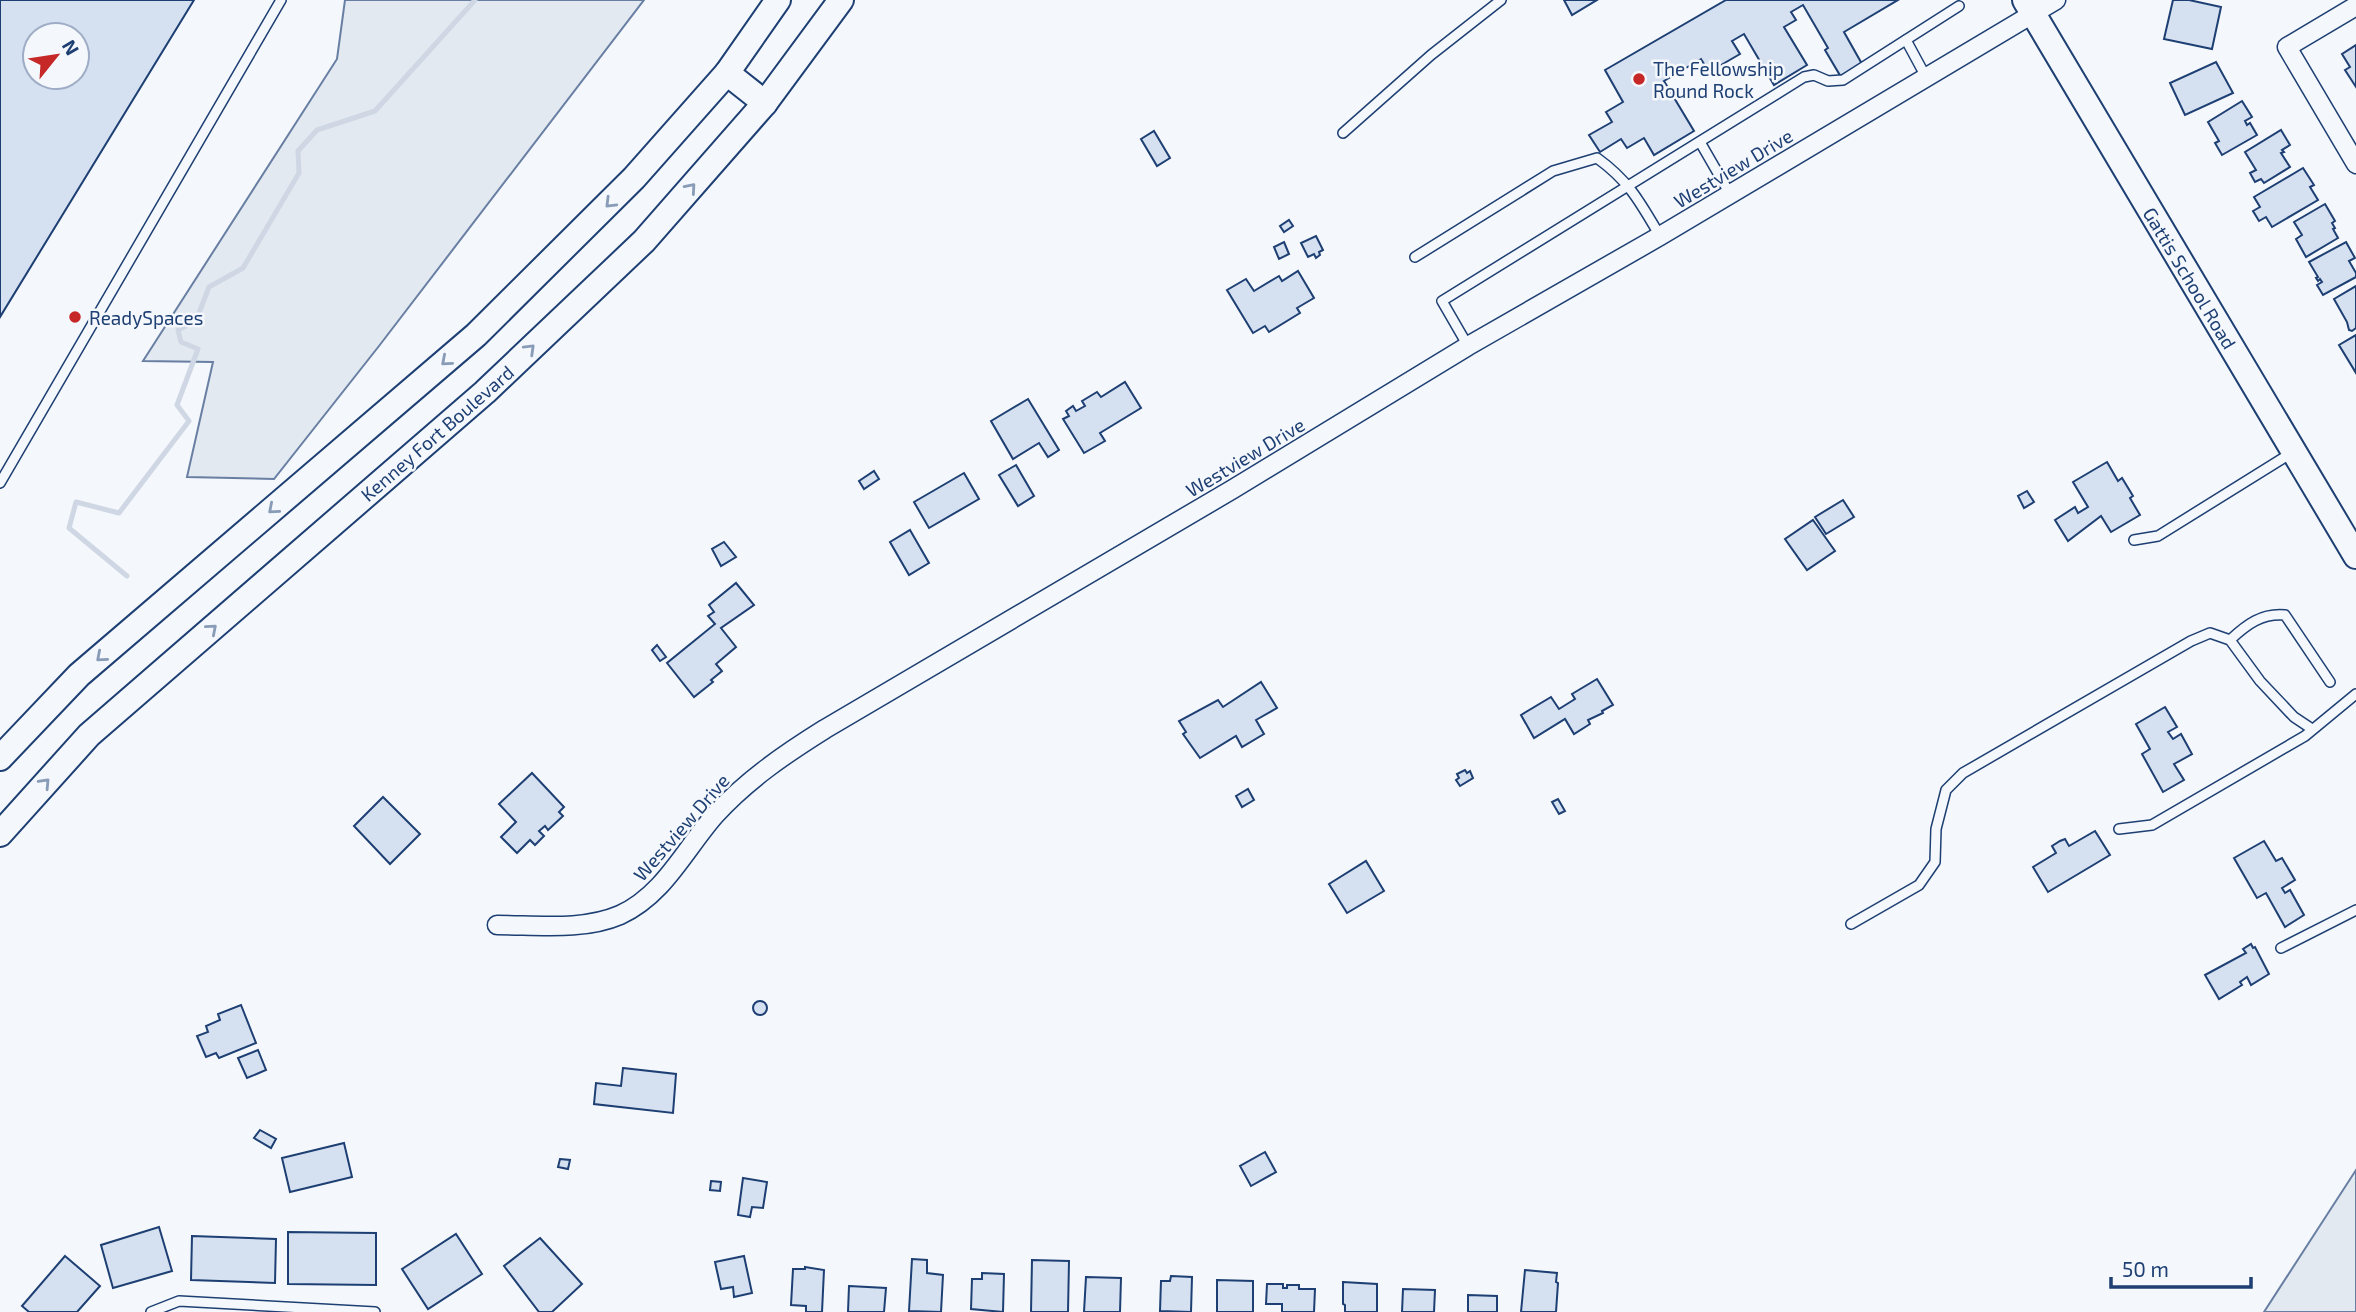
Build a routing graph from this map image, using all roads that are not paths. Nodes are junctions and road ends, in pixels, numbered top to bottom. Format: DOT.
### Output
graph roads {
  1 [pos="281,0"];
  2 [pos="778,0"];
  3 [pos="841,0"];
  4 [pos="1501,0"];
  5 [pos="2056,0"];
  6 [pos="1959,6"];
  7 [pos="2356,6"];
  8 [pos="2029,7"];
  9 [pos="1906,40"];
  10 [pos="727,73"];
  11 [pos="1926,77"];
  12 [pos="765,103"];
  13 [pos="1343,133"];
  14 [pos="1700,142"];
  15 [pos="2356,164"];
  16 [pos="1630,186"];
  17 [pos="1730,194"];
  18 [pos="1660,236"];
  19 [pos="1415,257"];
  20 [pos="1468,346"];
  21 [pos="2294,452"];
  22 [pos="0,483"];
  23 [pos="2134,540"];
  24 [pos="2356,556"];
  25 [pos="2230,640"];
  26 [pos="2330,681"];
  27 [pos="2356,694"];
  28 [pos="2312,729"];
  29 [pos="0,758"];
  30 [pos="2119,829"];
  31 [pos="0,834"];
  32 [pos="2356,910"];
  33 [pos="1851,924"];
  34 [pos="498,925"];
  35 [pos="2281,948"];
  36 [pos="151,1312"];
  37 [pos="375,1312"];
  1 -- 22 [label="lane"];
  2 -- 10 [label="main road"];
  3 -- 12 [label="main road, Kenney Fort Boulevard"];
  4 -- 13 [label="lane"];
  5 -- 8 [label="street, Westview Drive"];
  6 -- 9 [label="lane"];
  7 -- 15 [label="street"];
  8 -- 11 [label="street, Westview Drive"];
  8 -- 21 [label="main road, Gattis School Road"];
  9 -- 11 [label="lane"];
  9 -- 14 [label="lane"];
  10 -- 12 [label="main road"];
  10 -- 29 [label="main road, one-way"];
  11 -- 17 [label="street, Westview Drive"];
  31 -- 12 [label="main road, Kenney Fort Boulevard, one-way"];
  14 -- 16 [label="lane"];
  14 -- 17 [label="lane"];
  16 -- 18 [label="lane"];
  16 -- 19 [label="lane"];
  16 -- 20 [label="lane"];
  17 -- 18 [label="street, Westview Drive"];
  18 -- 20 [label="street, Westview Drive"];
  20 -- 34 [label="street, Westview Drive"];
  21 -- 23 [label="lane"];
  21 -- 24 [label="main road, Gattis School Road"];
  25 -- 26 [label="lane"];
  25 -- 28 [label="lane"];
  25 -- 33 [label="lane"];
  27 -- 28 [label="lane"];
  28 -- 30 [label="lane"];
  32 -- 35 [label="lane"];
  36 -- 37 [label="lane"];
}
